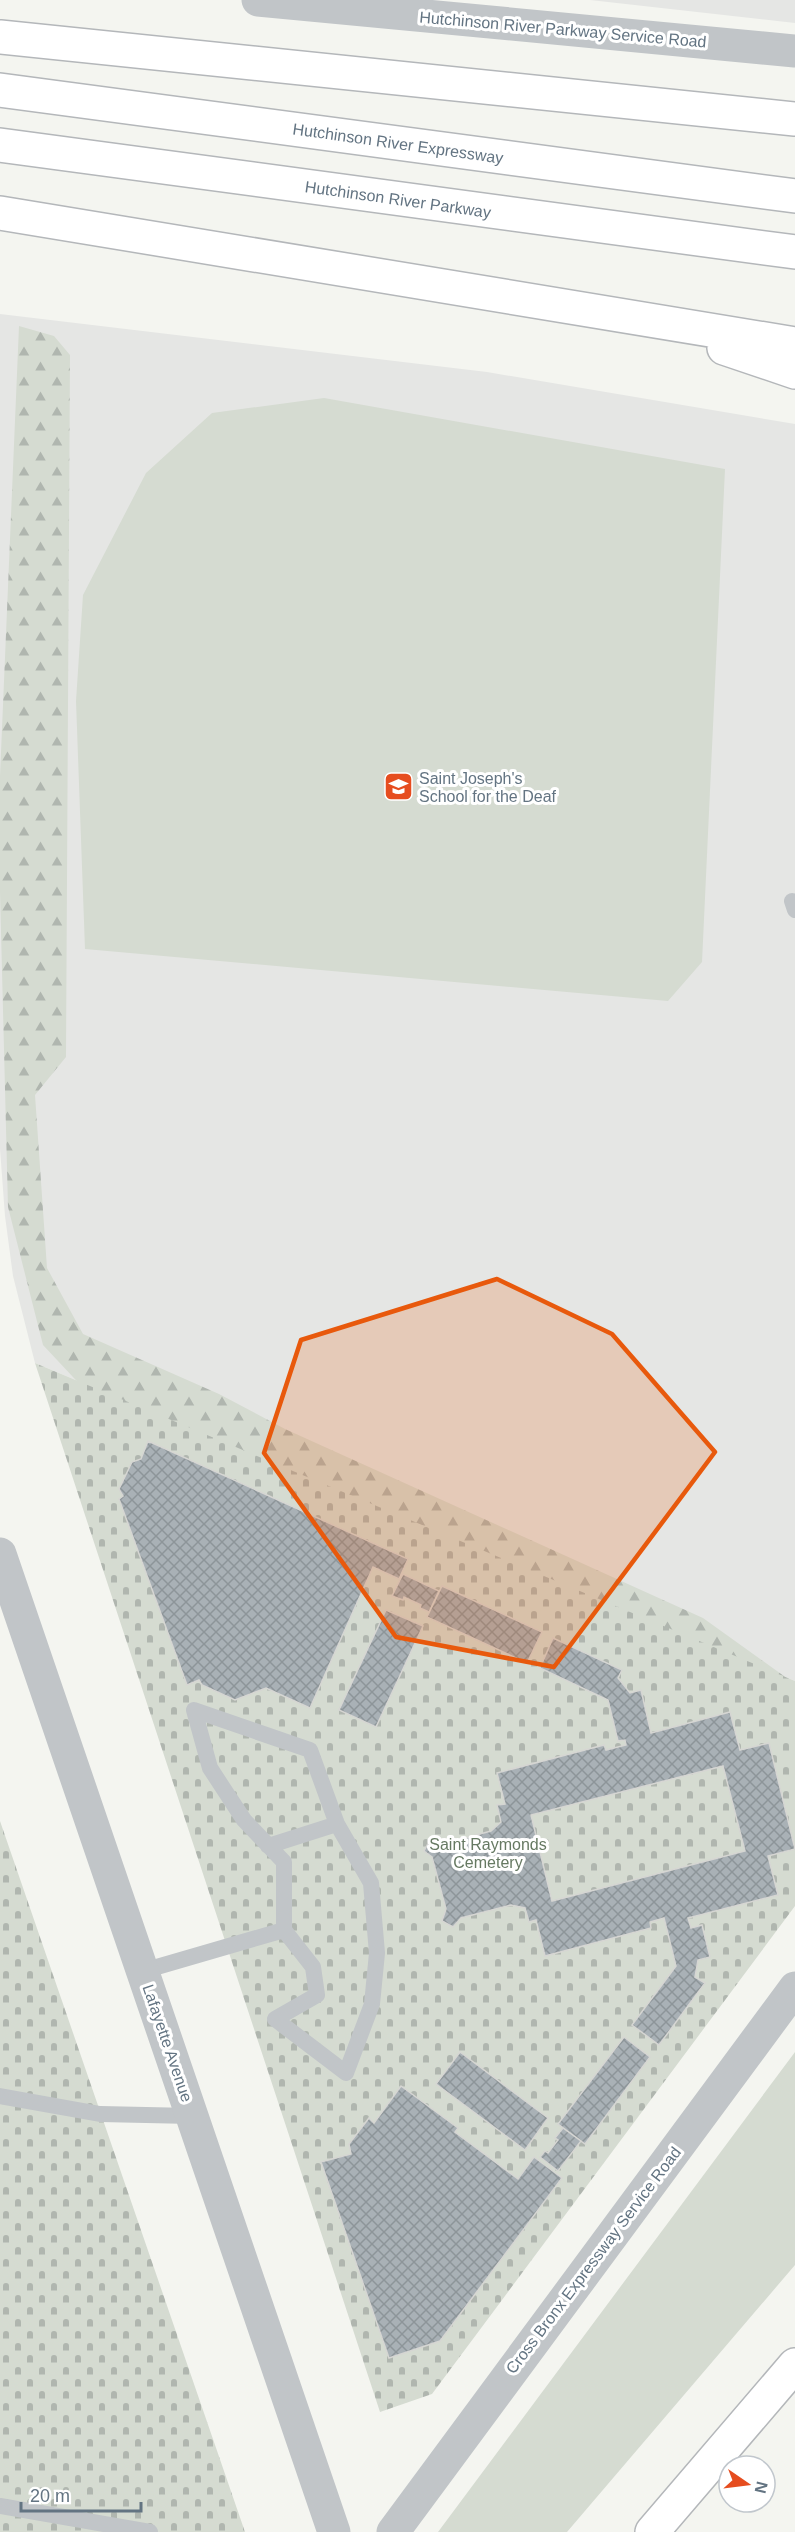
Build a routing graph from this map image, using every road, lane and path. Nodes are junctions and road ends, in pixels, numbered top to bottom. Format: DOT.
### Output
graph roads {
  1 [pos="258,0"];
  2 [pos="0,37"];
  3 [pos="795,51"];
  4 [pos="0,90"];
  5 [pos="795,119"];
  6 [pos="0,145"];
  7 [pos="795,196"];
  8 [pos="0,213"];
  9 [pos="795,252"];
  10 [pos="632,316"];
  11 [pos="795,344"];
  12 [pos="795,372"];
  13 [pos="2,1566"];
  14 [pos="337,1824"];
  15 [pos="268,1846"];
  16 [pos="284,1930"];
  17 [pos="143,1971"];
  18 [pos="795,1988"];
  19 [pos="0,2096"];
  20 [pos="192,2116"];
  21 [pos="795,2365"];
  22 [pos="0,2506"];
  23 [pos="150,2532"];
  24 [pos="334,2532"];
  25 [pos="393,2532"];
  26 [pos="652,2532"];
  1 -- 3 [label="street, Hutchinson River Parkway Service Road"];
  2 -- 5 [label="highway"];
  4 -- 7 [label="highway, Hutchinson River Expressway"];
  6 -- 9 [label="highway, Hutchinson River Parkway"];
  8 -- 10 [label="highway"];
  10 -- 11 [label="highway"];
  10 -- 12 [label="highway"];
  13 -- 17 [label="street, Lafayette Avenue"];
  14 -- 15 [label="lane"];
  14 -- 15 [label="lane"];
  14 -- 16 [label="lane"];
  15 -- 16 [label="lane"];
  16 -- 17 [label="lane"];
  17 -- 20 [label="street, Lafayette Avenue"];
  18 -- 25 [label="street, Cross Bronx Expressway Service Road"];
  19 -- 20 [label="lane"];
  20 -- 24 [label="street, Lafayette Avenue"];
  21 -- 26 [label="highway"];
  22 -- 23 [label="lane"];
}
